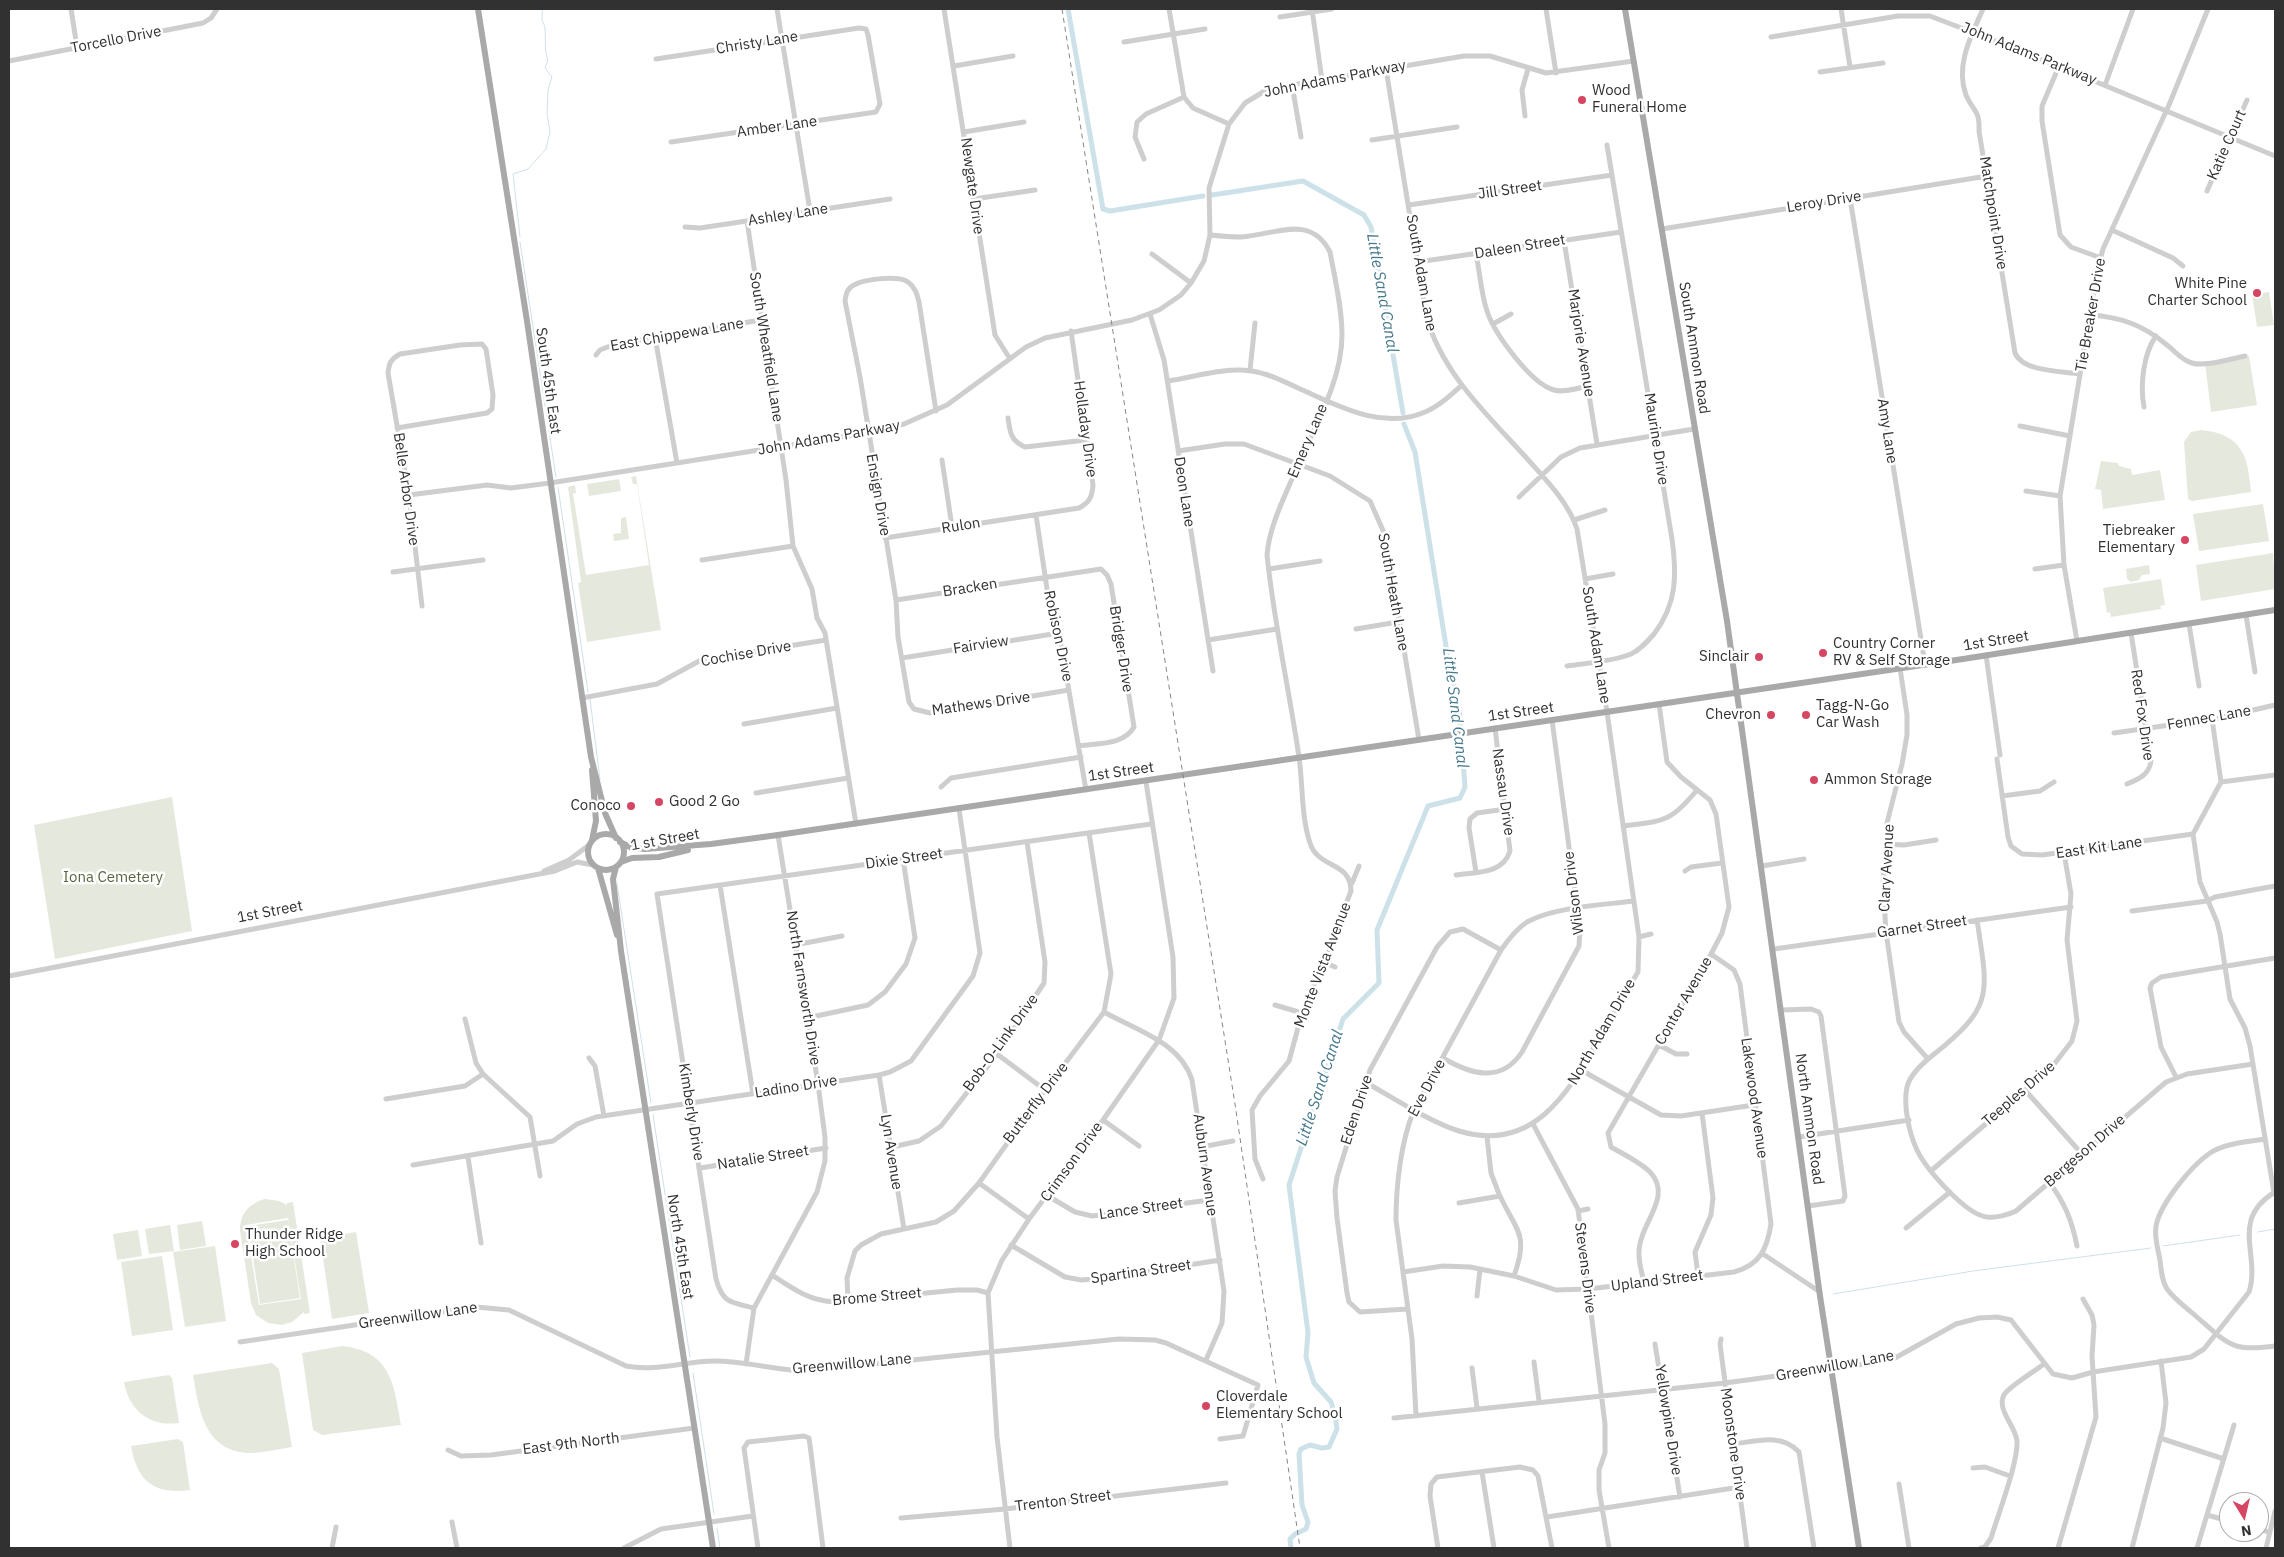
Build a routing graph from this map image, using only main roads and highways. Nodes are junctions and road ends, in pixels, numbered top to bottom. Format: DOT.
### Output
graph roads {
  1 [pos="478,9"];
  2 [pos="1626,9"];
  3 [pos="2275,610"];
  4 [pos="1738,692"];
  5 [pos="591,757"];
  6 [pos="618,840"];
  7 [pos="591,843"];
  8 [pos="711,844"];
  9 [pos="619,864"];
  10 [pos="595,867"];
  11 [pos="621,951"];
  12 [pos="713,1548"];
  13 [pos="1860,1548"];
  1 -- 5 [label="main road, South 45th East"];
  2 -- 4 [label="main road, South Ammon Road"];
  3 -- 4 [label="main road, 1st Street"];
  4 -- 8 [label="main road, 1st Street"];
  4 -- 13 [label="main road, North Ammon Road"];
  5 -- 6 [label="main road, South 45th East"];
  5 -- 7 [label="main road, South 45th East"];
  6 -- 7 [label="main road"];
  6 -- 8 [label="main road, 1 st Street"];
  6 -- 9 [label="main road"];
  7 -- 10 [label="main road"];
  8 -- 9 [label="main road, 1 st Street"];
  9 -- 10 [label="main road"];
  9 -- 11 [label="main road, North 45th East"];
  10 -- 11 [label="main road, North 45th East"];
  11 -- 12 [label="main road, North 45th East"];
}
